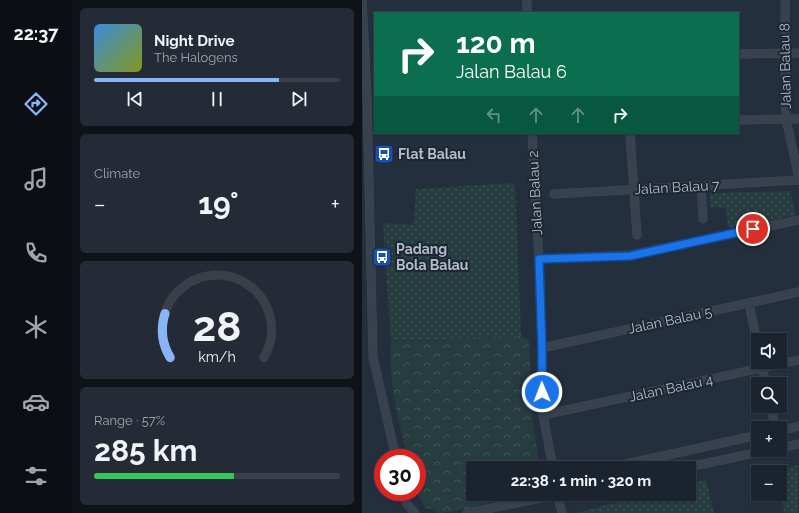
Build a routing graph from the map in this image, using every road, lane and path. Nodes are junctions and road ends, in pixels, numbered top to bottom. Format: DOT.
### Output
graph roads {
  1 [pos="362,0"];
  2 [pos="526,0"];
  3 [pos="785,0"];
  4 [pos="527,12"];
  5 [pos="785,53"];
  6 [pos="799,53"];
  7 [pos="739,54"];
  8 [pos="786,119"];
  9 [pos="799,119"];
  10 [pos="739,120"];
  11 [pos="532,134"];
  12 [pos="630,134"];
  13 [pos="366,178"];
  14 [pos="799,179"];
  15 [pos="701,186"];
  16 [pos="634,190"];
  17 [pos="554,194"];
  18 [pos="366,195"];
  19 [pos="703,219"];
  20 [pos="799,220"];
  21 [pos="637,235"];
  22 [pos="539,259"];
  23 [pos="799,292"];
  24 [pos="749,303"];
  25 [pos="755,333"];
  26 [pos="542,348"];
  27 [pos="799,360"];
  28 [pos="787,362"];
  29 [pos="751,368"];
  30 [pos="543,415"];
  31 [pos="799,426"];
  32 [pos="787,429"];
  33 [pos="751,437"];
  34 [pos="799,444"];
  35 [pos="787,447"];
  36 [pos="394,449"];
  37 [pos="751,454"];
  38 [pos="551,461"];
  39 [pos="640,461"];
  40 [pos="696,465"];
  41 [pos="406,501"];
  42 [pos="524,501"];
  43 [pos="559,501"];
  44 [pos="415,513"];
  45 [pos="467,513"];
  46 [pos="562,513"];
  1 -- 13 [label="street"];
  2 -- 4 [label="street"];
  3 -- 5 [label="street, Jalan Balau 8"];
  5 -- 6 [label="street"];
  5 -- 7 [label="street"];
  5 -- 8 [label="street, Jalan Balau 8"];
  8 -- 9 [label="street"];
  8 -- 10 [label="street"];
  8 -- 14 [label="street, Jalan Balau 8"];
  11 -- 22 [label="street, Jalan Balau 2"];
  12 -- 16 [label="street"];
  13 -- 18 [label="street"];
  14 -- 15 [label="street, Jalan Balau 7"];
  15 -- 16 [label="street, Jalan Balau 7"];
  15 -- 19 [label="street"];
  16 -- 17 [label="street, Jalan Balau 7"];
  16 -- 21 [label="street"];
  18 -- 36 [label="street"];
  20 -- 22 [label="street"];
  22 -- 26 [label="street, Jalan Balau 2"];
  23 -- 24 [label="street, Jalan Balau 5"];
  24 -- 25 [label="street"];
  24 -- 26 [label="street, Jalan Balau 5"];
  26 -- 30 [label="street, Jalan Balau 2"];
  27 -- 28 [label="street, Jalan Balau 4"];
  29 -- 30 [label="street, Jalan Balau 4"];
  30 -- 38 [label="street, Jalan Balau 2"];
  31 -- 32 [label="street"];
  33 -- 39 [label="street"];
  34 -- 35 [label="street"];
  37 -- 40 [label="street"];
  41 -- 44 [label="street"];
  42 -- 45 [label="street"];
  43 -- 46 [label="street"];
}
